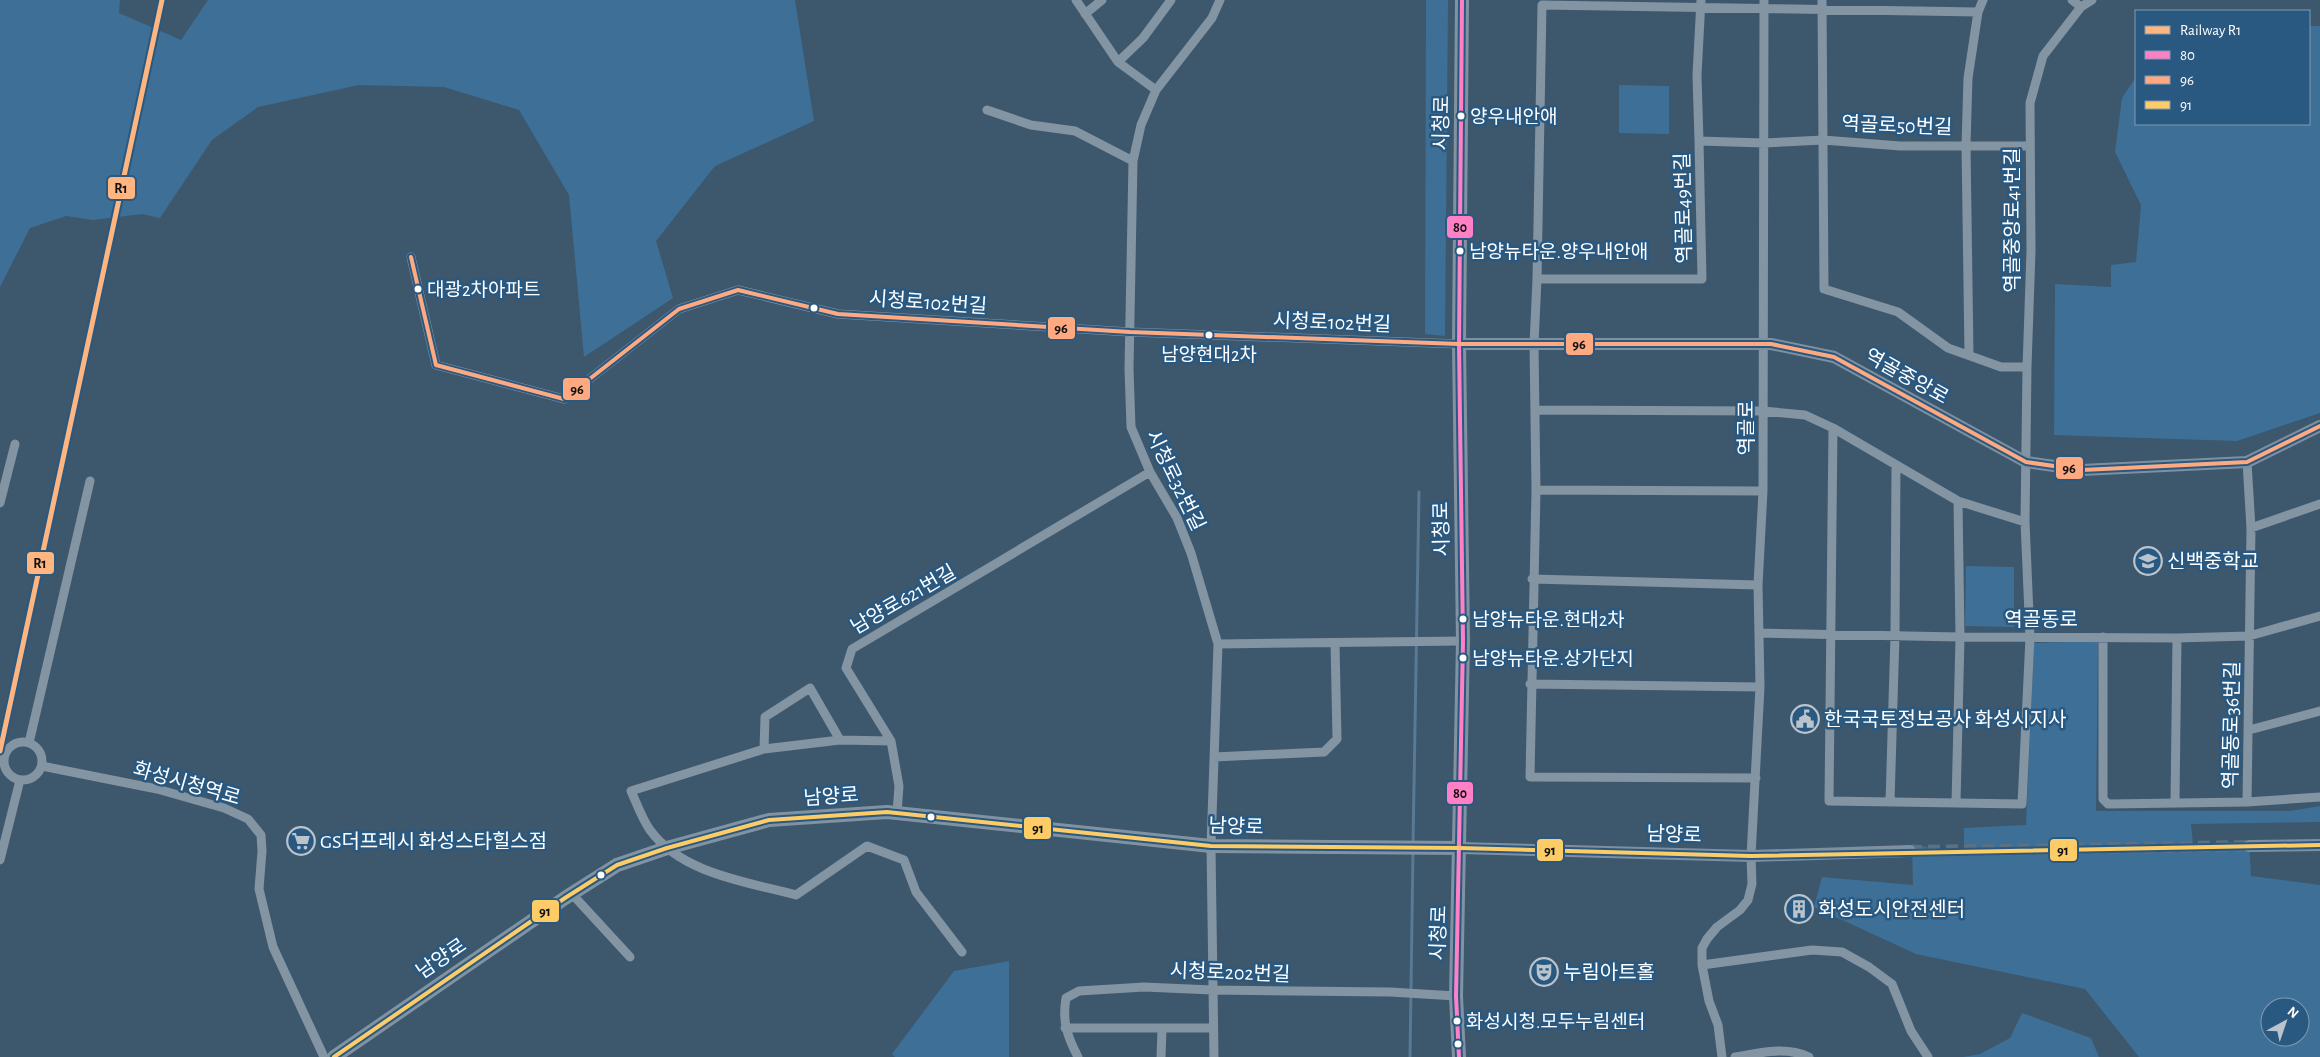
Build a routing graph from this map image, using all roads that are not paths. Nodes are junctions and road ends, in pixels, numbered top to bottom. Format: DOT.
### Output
graph roads {
  1 [pos="1076,0"];
  2 [pos="1102,0"];
  3 [pos="1171,0"];
  4 [pos="1462,0"];
  5 [pos="1822,0"];
  6 [pos="1983,0"];
  7 [pos="2072,0"];
  8 [pos="2092,0"];
  9 [pos="1217,1"];
  10 [pos="1604,3"];
  11 [pos="1701,3"];
  12 [pos="1764,4"];
  13 [pos="2081,7"];
  14 [pos="1822,10"];
  15 [pos="1978,12"];
  16 [pos="1085,14"];
  17 [pos="1118,62"];
  18 [pos="1156,90"];
  19 [pos="987,110"];
  20 [pos="1823,140"];
  21 [pos="1699,141"];
  22 [pos="1764,143"];
  23 [pos="1966,145"];
  24 [pos="2030,146"];
  25 [pos="1133,161"];
  26 [pos="411,258"];
  27 [pos="1537,279"];
  28 [pos="1130,332"];
  29 [pos="1459,344"];
  30 [pos="1534,344"];
  31 [pos="1763,344"];
  32 [pos="1969,355"];
  33 [pos="2027,367"];
  34 [pos="1535,410"];
  35 [pos="1763,411"];
  36 [pos="2320,426"];
  37 [pos="1833,428"];
  38 [pos="15,444"];
  39 [pos="2026,462"];
  40 [pos="2247,462"];
  41 [pos="1896,466"];
  42 [pos="1150,472"];
  43 [pos="90,480"];
  44 [pos="1536,490"];
  45 [pos="1763,491"];
  46 [pos="1958,501"];
  47 [pos="0,503"];
  48 [pos="2320,504"];
  49 [pos="2026,522"];
  50 [pos="2251,528"];
  51 [pos="1532,579"];
  52 [pos="1758,584"];
  53 [pos="2320,616"];
  54 [pos="1759,633"];
  55 [pos="1830,634"];
  56 [pos="1895,635"];
  57 [pos="2103,636"];
  58 [pos="2250,636"];
  59 [pos="1960,637"];
  60 [pos="2030,637"];
  61 [pos="2177,638"];
  62 [pos="1463,641"];
  63 [pos="1335,643"];
  64 [pos="1218,644"];
  65 [pos="1530,684"];
  66 [pos="1760,687"];
  67 [pos="2320,711"];
  68 [pos="2249,730"];
  69 [pos="840,740"];
  70 [pos="890,741"];
  71 [pos="29,743"];
  72 [pos="764,749"];
  73 [pos="1214,757"];
  74 [pos="2,758"];
  75 [pos="42,766"];
  76 [pos="1756,778"];
  77 [pos="20,780"];
  78 [pos="2320,797"];
  79 [pos="1890,802"];
  80 [pos="2175,802"];
  81 [pos="2247,802"];
  82 [pos="1956,803"];
  83 [pos="897,813"];
  84 [pos="2320,844"];
  85 [pos="1211,846"];
  86 [pos="2249,846"];
  87 [pos="667,848"];
  88 [pos="1460,848"];
  89 [pos="1910,851"];
  90 [pos="1751,856"];
  91 [pos="0,860"];
  92 [pos="572,894"];
  93 [pos="962,952"];
  94 [pos="630,957"];
  95 [pos="1702,965"];
  96 [pos="1212,990"];
  97 [pos="1456,996"];
  98 [pos="1065,1028"];
  99 [pos="1213,1028"];
  100 [pos="1162,1030"];
  101 [pos="1776,1054"];
  102 [pos="1797,1054"];
  103 [pos="324,1057"];
  104 [pos="334,1057"];
  105 [pos="1078,1057"];
  106 [pos="1161,1057"];
  107 [pos="1214,1057"];
  108 [pos="1458,1057"];
  109 [pos="1722,1057"];
  110 [pos="1735,1057"];
  111 [pos="1809,1057"];
  112 [pos="1928,1057"];
  1 -- 16 [label="street"];
  2 -- 16 [label="street"];
  3 -- 17 [label="street"];
  4 -- 29 [label="main road, 시청로"];
  5 -- 14 [label="street"];
  6 -- 15 [label="street"];
  7 -- 13 [label="street"];
  8 -- 13 [label="street, 역골중앙로41번길"];
  9 -- 18 [label="street, 시청로32번길"];
  10 -- 11 [label="street"];
  10 -- 27 [label="street"];
  11 -- 12 [label="street"];
  11 -- 21 [label="street"];
  12 -- 14 [label="street"];
  12 -- 22 [label="street, 역골로"];
  13 -- 24 [label="street, 역골중앙로41번길"];
  14 -- 15 [label="street"];
  14 -- 20 [label="street"];
  15 -- 23 [label="street"];
  16 -- 17 [label="street"];
  17 -- 18 [label="street"];
  18 -- 25 [label="street, 시청로32번길"];
  19 -- 25 [label="street"];
  20 -- 22 [label="street, 역골로50번길"];
  20 -- 23 [label="street, 역골로50번길"];
  20 -- 32 [label="street"];
  21 -- 22 [label="street, 역골로49번길"];
  21 -- 27 [label="street, 역골로49번길"];
  22 -- 31 [label="street, 역골로"];
  23 -- 24 [label="street, 역골로50번길"];
  23 -- 32 [label="street"];
  24 -- 33 [label="street, 역골중앙로41번길"];
  25 -- 28 [label="street, 시청로32번길"];
  26 -- 28 [label="street, 시청로102번길"];
  27 -- 30 [label="street"];
  28 -- 29 [label="street, 시청로102번길"];
  28 -- 42 [label="street, 시청로32번길"];
  29 -- 30 [label="street, 역골중앙로"];
  29 -- 62 [label="main road, 시청로"];
  30 -- 31 [label="street, 역골중앙로"];
  30 -- 34 [label="street"];
  31 -- 35 [label="street, 역골로"];
  31 -- 39 [label="street, 역골중앙로"];
  32 -- 33 [label="street"];
  33 -- 39 [label="street, 역골중앙로41번길"];
  34 -- 35 [label="street"];
  34 -- 44 [label="street"];
  35 -- 37 [label="street"];
  35 -- 45 [label="street, 역골로"];
  36 -- 40 [label="street, 역골중앙로"];
  37 -- 41 [label="street"];
  37 -- 55 [label="street"];
  38 -- 47 [label="street"];
  39 -- 40 [label="street, 역골중앙로"];
  39 -- 49 [label="street, 역골중앙로41번길"];
  40 -- 50 [label="street, 역골동로36번길"];
  41 -- 46 [label="street"];
  41 -- 56 [label="street"];
  42 -- 64 [label="street, 시청로32번길"];
  42 -- 70 [label="street, 남양로621번길"];
  43 -- 71 [label="street"];
  44 -- 45 [label="street"];
  44 -- 51 [label="street"];
  45 -- 52 [label="street, 역골로"];
  46 -- 49 [label="street"];
  46 -- 59 [label="street"];
  48 -- 50 [label="street"];
  49 -- 60 [label="street, 역골중앙로41번길"];
  50 -- 58 [label="street, 역골동로36번길"];
  51 -- 52 [label="street"];
  51 -- 65 [label="street"];
  52 -- 54 [label="street, 역골로"];
  53 -- 58 [label="street, 역골동로"];
  54 -- 55 [label="street, 역골동로"];
  54 -- 66 [label="street, 역골로"];
  55 -- 56 [label="street, 역골동로"];
  55 -- 79 [label="street"];
  56 -- 59 [label="street, 역골동로"];
  56 -- 79 [label="street"];
  57 -- 60 [label="street, 역골동로"];
  57 -- 61 [label="street, 역골동로"];
  57 -- 80 [label="street"];
  58 -- 61 [label="street, 역골동로"];
  58 -- 68 [label="street, 역골동로36번길"];
  59 -- 60 [label="street, 역골동로"];
  59 -- 82 [label="street"];
  60 -- 82 [label="street, 역골중앙로41번길"];
  61 -- 80 [label="street"];
  62 -- 63 [label="street"];
  62 -- 88 [label="main road, 시청로"];
  63 -- 64 [label="street"];
  63 -- 73 [label="street"];
  64 -- 73 [label="street, 시청로32번길"];
  65 -- 66 [label="street"];
  65 -- 76 [label="street"];
  66 -- 76 [label="street, 역골로"];
  67 -- 68 [label="street"];
  68 -- 81 [label="street, 역골동로36번길"];
  69 -- 70 [label="street"];
  69 -- 72 [label="street"];
  69 -- 72 [label="street"];
  70 -- 83 [label="street, 남양로621번길"];
  71 -- 74 [label="street"];
  71 -- 75 [label="street"];
  72 -- 87 [label="street"];
  73 -- 85 [label="street, 시청로32번길"];
  74 -- 77 [label="street"];
  75 -- 77 [label="street"];
  75 -- 103 [label="street, 화성시청역로"];
  76 -- 90 [label="street, 역골로"];
  77 -- 91 [label="street"];
  78 -- 81 [label="street, 역골동로36번길"];
  79 -- 82 [label="street"];
  80 -- 81 [label="street"];
  83 -- 85 [label="main road, 남양로"];
  83 -- 87 [label="main road, 남양로"];
  84 -- 86 [label="street"];
  85 -- 88 [label="main road, 남양로"];
  85 -- 96 [label="street, 시청로32번길"];
  87 -- 92 [label="main road, 남양로"];
  87 -- 93 [label="street"];
  88 -- 90 [label="street, 남양로"];
  88 -- 97 [label="main road, 시청로"];
  89 -- 90 [label="street, 남양로"];
  90 -- 95 [label="street, 역골로"];
  92 -- 94 [label="street"];
  92 -- 104 [label="main road, 남양로"];
  95 -- 109 [label="street"];
  95 -- 112 [label="street"];
  96 -- 97 [label="street, 시청로202번길"];
  96 -- 98 [label="street, 시청로202번길"];
  96 -- 99 [label="street, 시청로32번길"];
  97 -- 108 [label="main road, 시청로"];
  98 -- 100 [label="street"];
  98 -- 105 [label="street, 시청로202번길"];
  99 -- 100 [label="street"];
  99 -- 107 [label="street, 시청로32번길"];
  100 -- 106 [label="street"];
  101 -- 102 [label="street"];
  101 -- 110 [label="street"];
  102 -- 111 [label="street"];
}
